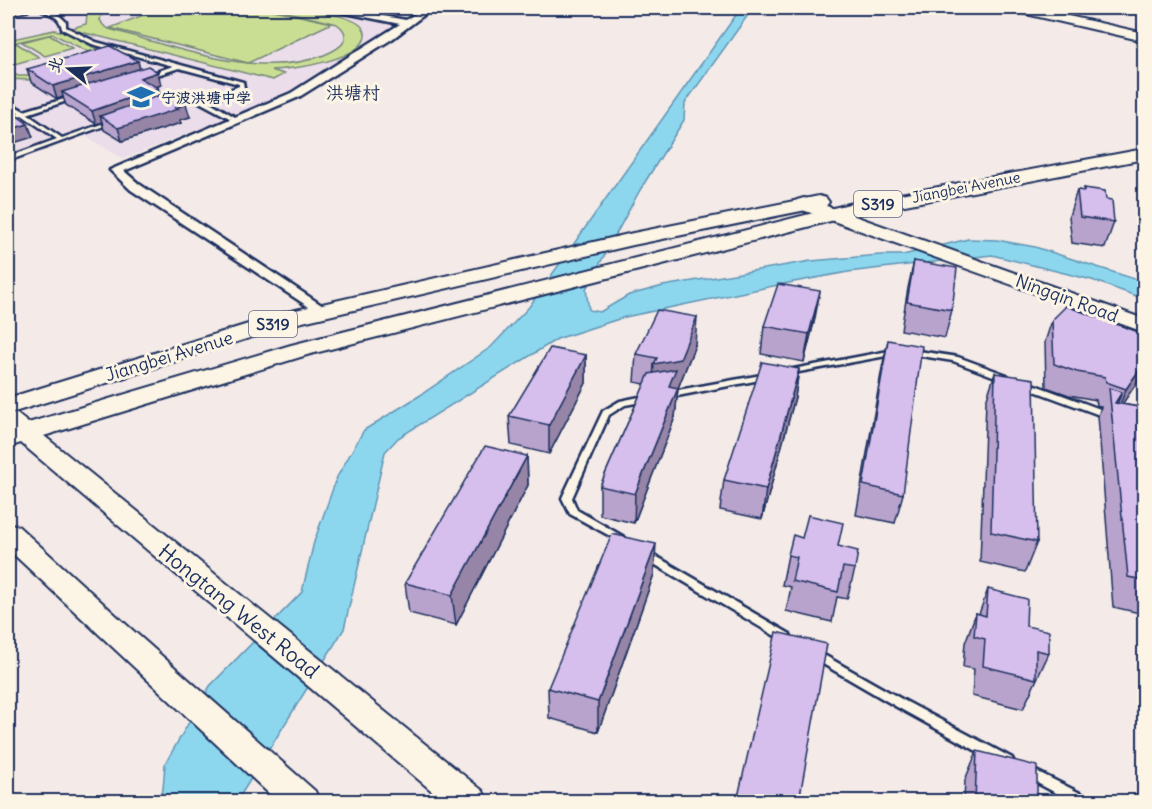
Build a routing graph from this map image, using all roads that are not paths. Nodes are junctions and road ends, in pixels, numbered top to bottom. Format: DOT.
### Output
graph roads {
  1 [pos="23,8"];
  2 [pos="41,8"];
  3 [pos="326,8"];
  4 [pos="428,8"];
  5 [pos="1018,8"];
  6 [pos="1056,8"];
  7 [pos="8,11"];
  8 [pos="408,23"];
  9 [pos="1144,27"];
  10 [pos="1144,37"];
  11 [pos="181,66"];
  12 [pos="136,79"];
  13 [pos="80,96"];
  14 [pos="206,102"];
  15 [pos="8,103"];
  16 [pos="164,104"];
  17 [pos="23,113"];
  18 [pos="8,118"];
  19 [pos="120,119"];
  20 [pos="237,120"];
  21 [pos="62,140"];
  22 [pos="1144,143"];
  23 [pos="1144,154"];
  24 [pos="8,159"];
  25 [pos="804,204"];
  26 [pos="834,214"];
  27 [pos="321,311"];
  28 [pos="1144,326"];
  29 [pos="8,406"];
  30 [pos="1117,418"];
  31 [pos="12,431"];
  32 [pos="8,533"];
  33 [pos="303,801"];
  34 [pos="471,801"];
  35 [pos="1086,801"];
  1 -- 7 [label="main road"];
  2 -- 11 [label="lane"];
  3 -- 8 [label="street"];
  4 -- 8 [label="street"];
  5 -- 10 [label="main road"];
  6 -- 9 [label="main road"];
  8 -- 20 [label="street"];
  11 -- 12 [label="lane"];
  11 -- 14 [label="lane"];
  13 -- 17 [label="lane"];
  14 -- 16 [label="lane"];
  14 -- 20 [label="lane"];
  15 -- 17 [label="lane"];
  17 -- 18 [label="lane"];
  17 -- 21 [label="lane"];
  19 -- 21 [label="lane"];
  20 -- 27 [label="street"];
  21 -- 24 [label="lane"];
  22 -- 25 [label="main road, Jiangbei Avenue / S319"];
  23 -- 26 [label="main road, Jiangbei Avenue / S319"];
  25 -- 26 [label="main road, Ningqin Road"];
  25 -- 27 [label="main road, Jiangbei Avenue / S319"];
  26 -- 28 [label="main road, Ningqin Road"];
  26 -- 31 [label="main road, Jiangbei Avenue / S319"];
  27 -- 29 [label="main road, Jiangbei Avenue / S319"];
  30 -- 35 [label="lane"];
  31 -- 34 [label="main road, Hongtang West Road"];
  32 -- 33 [label="main road"];
}
